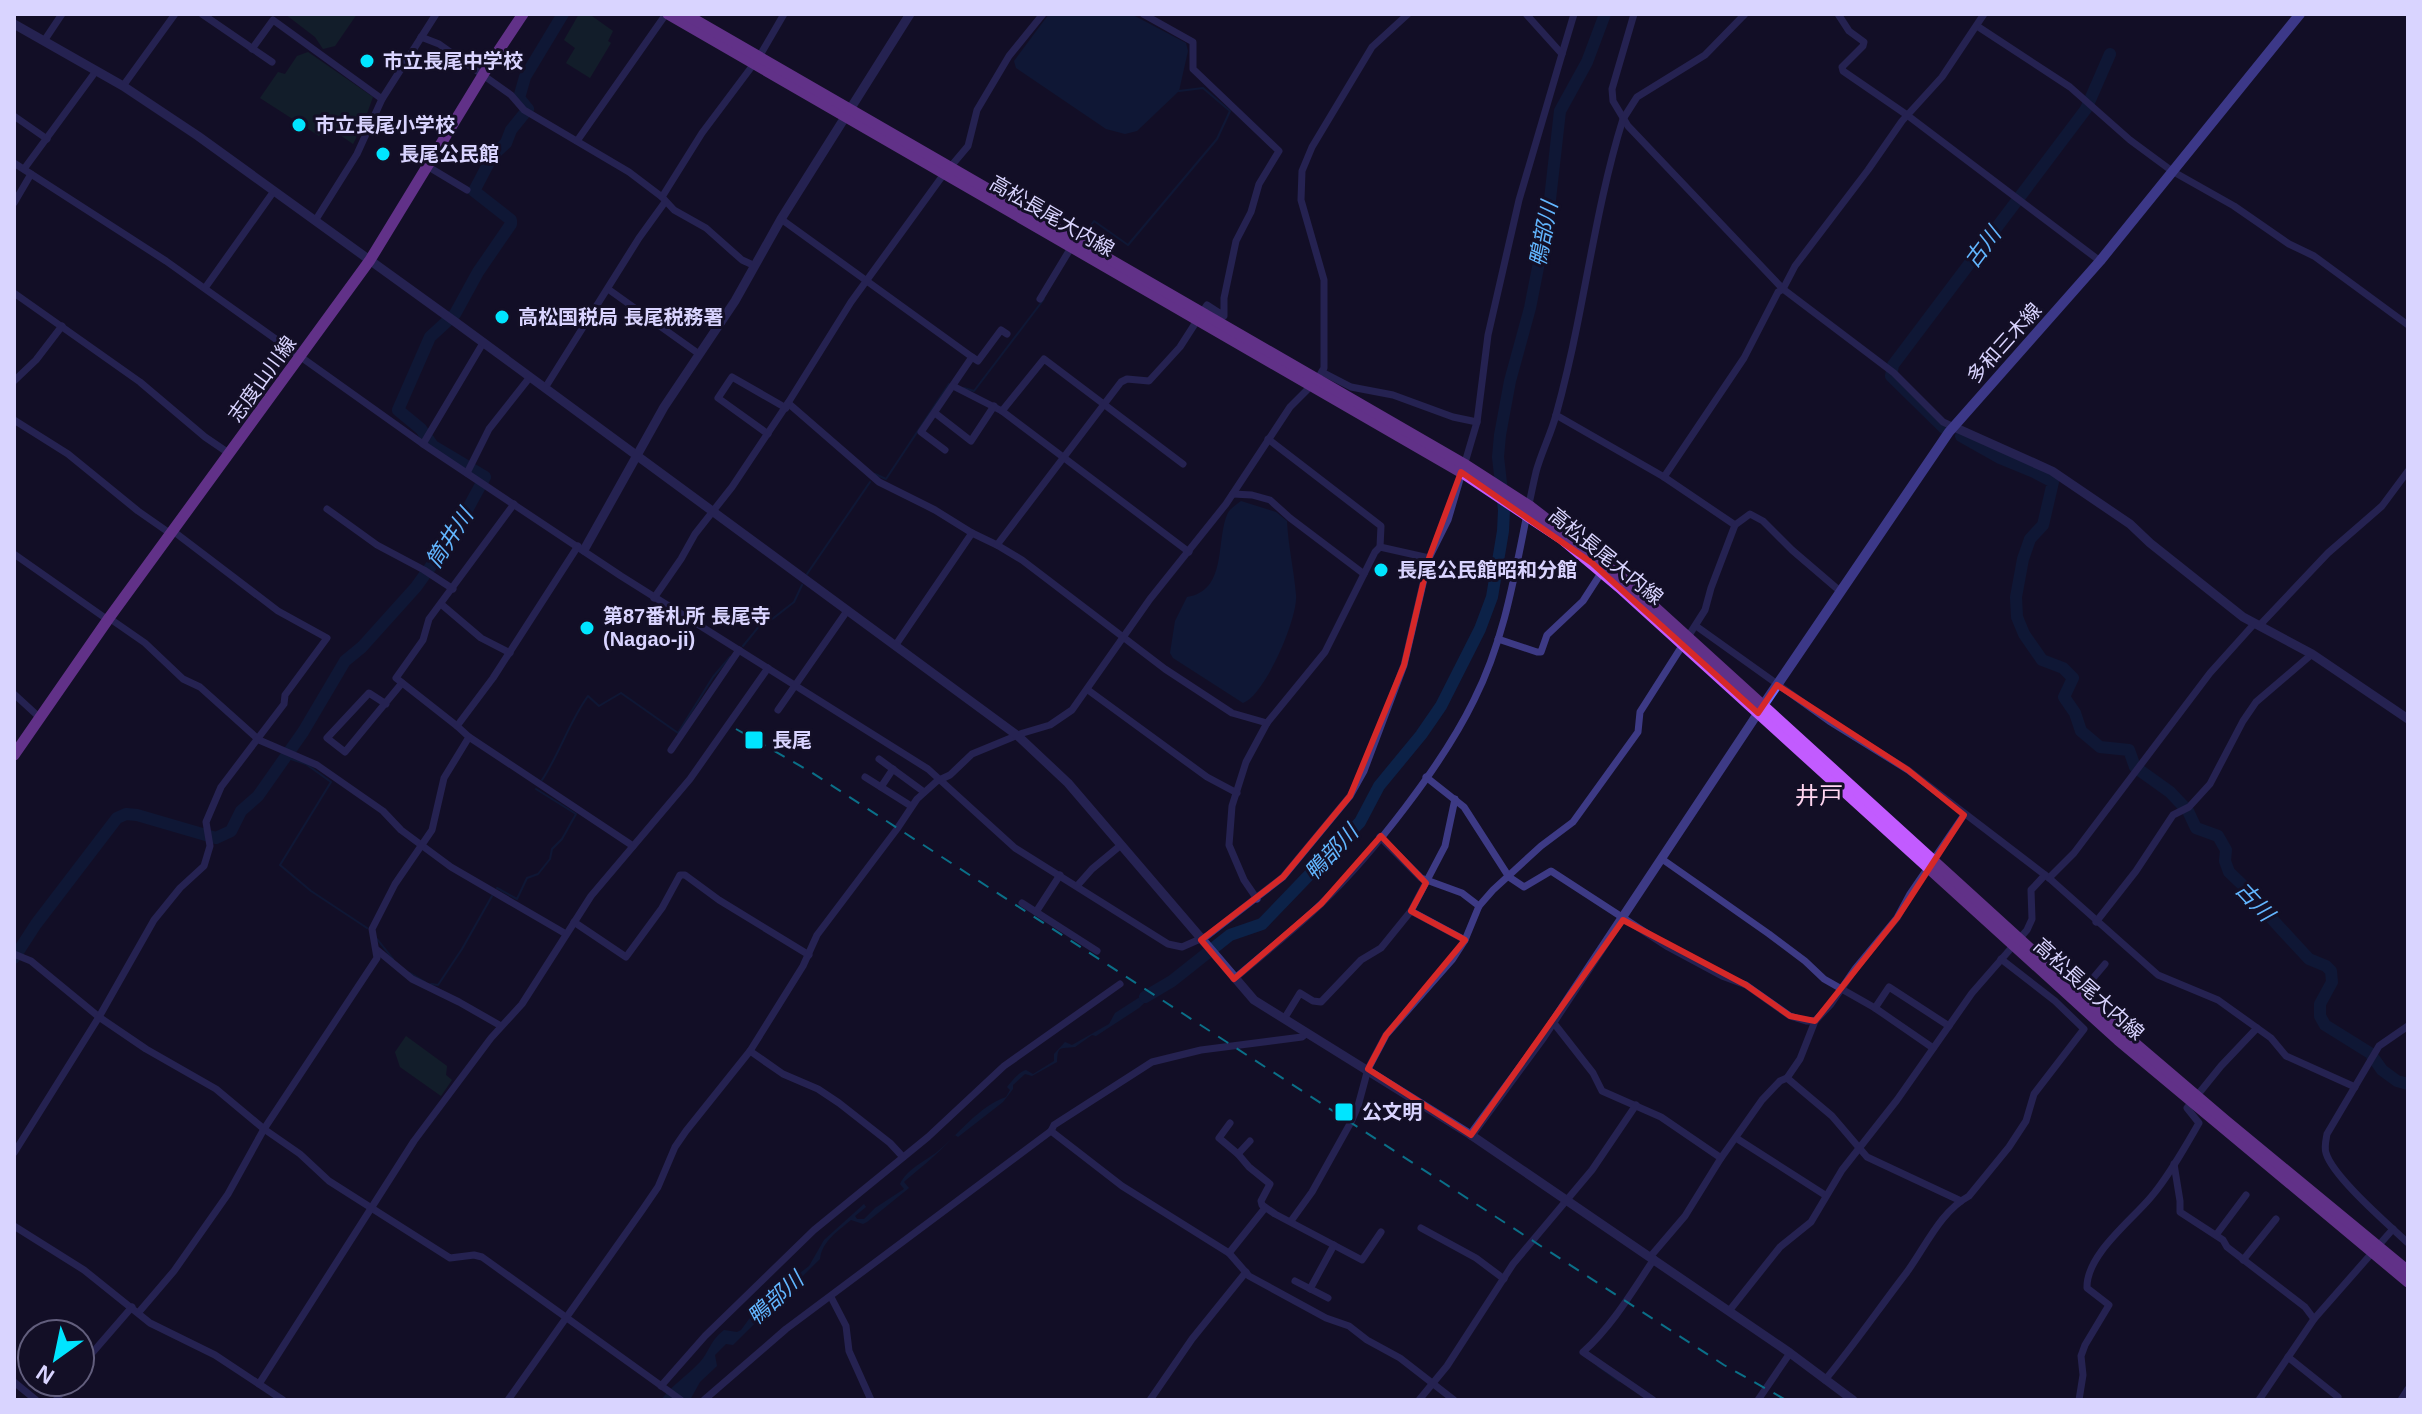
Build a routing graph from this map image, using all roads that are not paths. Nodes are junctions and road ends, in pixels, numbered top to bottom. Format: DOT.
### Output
graph roads {
  1 [pos="62,14"];
  2 [pos="175,14"];
  3 [pos="202,14"];
  4 [pos="436,14"];
  5 [pos="523,14"];
  6 [pos="667,14"];
  7 [pos="685,14"];
  8 [pos="784,14"];
  9 [pos="910,14"];
  10 [pos="1043,14"];
  11 [pos="1143,14"];
  12 [pos="1408,14"];
  13 [pos="1526,14"];
  14 [pos="1574,14"];
  15 [pos="1634,14"];
  16 [pos="1745,14"];
  17 [pos="1838,14"];
  18 [pos="1984,14"];
  19 [pos="2300,14"];
  20 [pos="14,24"];
  21 [pos="1977,26"];
  22 [pos="421,37"];
  23 [pos="44,41"];
  24 [pos="252,49"];
  25 [pos="1562,54"];
  26 [pos="757,60"];
  27 [pos="272,62"];
  28 [pos="96,71"];
  29 [pos="482,76"];
  30 [pos="123,86"];
  31 [pos="382,99"];
  32 [pos="847,114"];
  33 [pos="1907,115"];
  34 [pos="14,116"];
  35 [pos="1623,119"];
  36 [pos="47,139"];
  37 [pos="577,141"];
  38 [pos="14,163"];
  39 [pos="427,166"];
  40 [pos="28,171"];
  41 [pos="2172,171"];
  42 [pos="947,172"];
  43 [pos="467,190"];
  44 [pos="274,191"];
  45 [pos="664,200"];
  46 [pos="14,203"];
  47 [pos="781,219"];
  48 [pos="315,221"];
  49 [pos="1073,244"];
  50 [pos="370,260"];
  51 [pos="2100,261"];
  52 [pos="753,265"];
  53 [pos="867,281"];
  54 [pos="205,288"];
  55 [pos="608,289"];
  56 [pos="1783,289"];
  57 [pos="14,293"];
  58 [pos="1040,299"];
  59 [pos="1200,317"];
  60 [pos="2408,325"];
  61 [pos="62,326"];
  62 [pos="1007,334"];
  63 [pos="483,343"];
  64 [pos="699,354"];
  65 [pos="301,355"];
  66 [pos="972,357"];
  67 [pos="530,377"];
  68 [pos="1317,380"];
  69 [pos="14,381"];
  70 [pos="953,386"];
  71 [pos="545,388"];
  72 [pos="1104,404"];
  73 [pos="787,405"];
  74 [pos="994,406"];
  75 [pos="1002,411"];
  76 [pos="935,413"];
  77 [pos="1556,415"];
  78 [pos="14,420"];
  79 [pos="1477,422"];
  80 [pos="1954,427"];
  81 [pos="768,434"];
  82 [pos="1268,439"];
  83 [pos="423,443"];
  84 [pos="945,450"];
  85 [pos="230,454"];
  86 [pos="1063,456"];
  87 [pos="638,457"];
  88 [pos="1183,464"];
  89 [pos="469,468"];
  90 [pos="1464,469"];
  91 [pos="2408,471"];
  92 [pos="1664,477"];
  93 [pos="1233,494"];
  94 [pos="514,504"];
  95 [pos="327,509"];
  96 [pos="1526,509"];
  97 [pos="713,511"];
  98 [pos="1735,525"];
  99 [pos="172,533"];
  100 [pos="972,533"];
  101 [pos="997,545"];
  102 [pos="1380,547"];
  103 [pos="581,548"];
  104 [pos="1189,552"];
  105 [pos="14,554"];
  106 [pos="1429,558"];
  107 [pos="1604,568"];
  108 [pos="1364,574"];
  109 [pos="453,589"];
  110 [pos="1841,592"];
  111 [pos="654,598"];
  112 [pos="441,604"];
  113 [pos="847,611"];
  114 [pos="109,619"];
  115 [pos="2256,625"];
  116 [pos="1696,626"];
  117 [pos="1122,638"];
  118 [pos="1498,639"];
  119 [pos="1686,641"];
  120 [pos="895,646"];
  121 [pos="739,650"];
  122 [pos="510,653"];
  123 [pos="2312,654"];
  124 [pos="768,668"];
  125 [pos="402,683"];
  126 [pos="795,685"];
  127 [pos="1777,685"];
  128 [pos="1088,690"];
  129 [pos="14,694"];
  130 [pos="386,704"];
  131 [pos="1761,709"];
  132 [pos="778,710"];
  133 [pos="39,717"];
  134 [pos="2408,719"];
  135 [pos="1267,723"];
  136 [pos="457,726"];
  137 [pos="1018,736"];
  138 [pos="469,737"];
  139 [pos="259,740"];
  140 [pos="671,750"];
  141 [pos="14,755"];
  142 [pos="879,759"];
  143 [pos="893,769"];
  144 [pos="865,777"];
  145 [pos="1426,777"];
  146 [pos="940,780"];
  147 [pos="881,787"];
  148 [pos="924,792"];
  149 [pos="1237,793"];
  150 [pos="1455,799"];
  151 [pos="911,806"];
  152 [pos="1964,815"];
  153 [pos="1380,837"];
  154 [pos="1121,845"];
  155 [pos="421,846"];
  156 [pos="633,846"];
  157 [pos="1662,859"];
  158 [pos="1931,864"];
  159 [pos="1060,875"];
  160 [pos="1509,877"];
  161 [pos="2047,877"];
  162 [pos="1427,881"];
  163 [pos="1077,886"];
  164 [pos="1257,899"];
  165 [pos="1022,903"];
  166 [pos="1479,906"];
  167 [pos="1411,911"];
  168 [pos="1036,912"];
  169 [pos="1623,920"];
  170 [pos="574,922"];
  171 [pos="2096,922"];
  172 [pos="566,934"];
  173 [pos="2015,939"];
  174 [pos="1465,940"];
  175 [pos="1202,942"];
  176 [pos="377,950"];
  177 [pos="1097,951"];
  178 [pos="809,955"];
  179 [pos="18,956"];
  180 [pos="2001,959"];
  181 [pos="2105,964"];
  182 [pos="1234,979"];
  183 [pos="1120,984"];
  184 [pos="1842,988"];
  185 [pos="2077,997"];
  186 [pos="1875,1008"];
  187 [pos="2066,1010"];
  188 [pos="99,1017"];
  189 [pos="1284,1019"];
  190 [pos="1815,1021"];
  191 [pos="1553,1022"];
  192 [pos="501,1026"];
  193 [pos="1949,1026"];
  194 [pos="2408,1026"];
  195 [pos="2257,1028"];
  196 [pos="1307,1033"];
  197 [pos="1933,1048"];
  198 [pos="750,1051"];
  199 [pos="1368,1069"];
  200 [pos="1787,1078"];
  201 [pos="2355,1087"];
  202 [pos="2194,1100"];
  203 [pos="1636,1105"];
  204 [pos="1230,1123"];
  205 [pos="264,1129"];
  206 [pos="1051,1131"];
  207 [pos="1471,1135"];
  208 [pos="1736,1138"];
  209 [pos="1250,1141"];
  210 [pos="1859,1149"];
  211 [pos="14,1153"];
  212 [pos="1238,1154"];
  213 [pos="903,1157"];
  214 [pos="1721,1158"];
  215 [pos="2174,1164"];
  216 [pos="1825,1195"];
  217 [pos="2246,1195"];
  218 [pos="1567,1200"];
  219 [pos="1961,1201"];
  220 [pos="372,1206"];
  221 [pos="1265,1208"];
  222 [pos="2276,1219"];
  223 [pos="1291,1221"];
  224 [pos="14,1226"];
  225 [pos="1421,1228"];
  226 [pos="2393,1229"];
  227 [pos="1381,1232"];
  228 [pos="2216,1235"];
  229 [pos="2408,1243"];
  230 [pos="1334,1245"];
  231 [pos="2375,1249"];
  232 [pos="1229,1253"];
  233 [pos="1652,1258"];
  234 [pos="2243,1260"];
  235 [pos="2408,1271"];
  236 [pos="1246,1272"];
  237 [pos="1504,1279"];
  238 [pos="1295,1281"];
  239 [pos="2408,1282"];
  240 [pos="1310,1289"];
  241 [pos="831,1297"];
  242 [pos="1328,1298"];
  243 [pos="136,1310"];
  244 [pos="1729,1311"];
  245 [pos="565,1319"];
  246 [pos="2314,1319"];
  247 [pos="96,1351"];
  248 [pos="1790,1353"];
  249 [pos="2288,1357"];
  250 [pos="1825,1380"];
  251 [pos="14,1382"];
  252 [pos="1433,1382"];
  253 [pos="259,1384"];
  254 [pos="662,1387"];
  255 [pos="2408,1389"];
  256 [pos="2338,1397"];
  257 [pos="36,1400"];
  258 [pos="283,1400"];
  259 [pos="508,1400"];
  260 [pos="681,1400"];
  261 [pos="704,1400"];
  262 [pos="871,1400"];
  263 [pos="1150,1400"];
  264 [pos="1419,1400"];
  265 [pos="1454,1400"];
  266 [pos="1653,1400"];
  267 [pos="1758,1400"];
  268 [pos="1853,1400"];
  269 [pos="2079,1400"];
  270 [pos="2259,1400"];
  271 [pos="2401,1400"];
  1 -- 23 [label="street"];
  2 -- 30 [label="street"];
  3 -- 24 [label="street"];
  4 -- 22 [label="street"];
  5 -- 29 [label="main road, 志度山川線"];
  6 -- 26 [label="main road, 高松長尾大内線"];
  6 -- 37 [label="street"];
  7 -- 26 [label="main road, 高松長尾大内線"];
  8 -- 26 [label="street"];
  9 -- 32 [label="street"];
  10 -- 42 [label="street"];
  11 -- 59 [label="street"];
  12 -- 68 [label="street"];
  13 -- 25 [label="street"];
  14 -- 25 [label="street"];
  15 -- 35 [label="street"];
  16 -- 35 [label="street"];
  17 -- 33 [label="street"];
  18 -- 21 [label="street"];
  19 -- 41 [label="main road, 多和三木線"];
  20 -- 23 [label="street"];
  21 -- 33 [label="street"];
  21 -- 41 [label="street"];
  22 -- 29 [label="street"];
  22 -- 31 [label="street"];
  23 -- 28 [label="street"];
  24 -- 27 [label="street"];
  24 -- 31 [label="street"];
  25 -- 79 [label="street"];
  26 -- 32 [label="main road, 高松長尾大内線"];
  26 -- 45 [label="street"];
  28 -- 30 [label="street"];
  28 -- 36 [label="street"];
  29 -- 37 [label="street"];
  29 -- 39 [label="main road, 志度山川線"];
  30 -- 44 [label="street"];
  31 -- 48 [label="street"];
  32 -- 42 [label="main road, 高松長尾大内線"];
  32 -- 47 [label="street"];
  33 -- 51 [label="street"];
  33 -- 56 [label="street"];
  34 -- 36 [label="street"];
  35 -- 56 [label="street"];
  35 -- 77 [label="street"];
  36 -- 40 [label="street"];
  37 -- 45 [label="street"];
  38 -- 40 [label="street"];
  39 -- 43 [label="street"];
  39 -- 50 [label="main road, 志度山川線"];
  40 -- 46 [label="street"];
  40 -- 54 [label="street"];
  41 -- 51 [label="main road, 多和三木線"];
  41 -- 60 [label="street"];
  42 -- 49 [label="main road, 高松長尾大内線"];
  42 -- 53 [label="street"];
  44 -- 48 [label="street"];
  44 -- 54 [label="street"];
  45 -- 52 [label="street"];
  45 -- 55 [label="street"];
  47 -- 52 [label="street"];
  47 -- 53 [label="street"];
  48 -- 50 [label="street"];
  49 -- 58 [label="street"];
  49 -- 59 [label="main road, 高松長尾大内線"];
  50 -- 63 [label="street"];
  50 -- 65 [label="main road, 志度山川線"];
  51 -- 80 [label="main road, 多和三木線"];
  52 -- 64 [label="street"];
  53 -- 66 [label="street"];
  53 -- 73 [label="street"];
  54 -- 65 [label="street"];
  55 -- 64 [label="street"];
  55 -- 71 [label="street"];
  56 -- 80 [label="street"];
  56 -- 92 [label="street"];
  57 -- 61 [label="street"];
  59 -- 68 [label="main road, 高松長尾大内線"];
  59 -- 72 [label="street"];
  61 -- 69 [label="street"];
  61 -- 85 [label="street"];
  62 -- 66 [label="street"];
  63 -- 67 [label="street"];
  63 -- 83 [label="street"];
  64 -- 87 [label="street"];
  65 -- 83 [label="street"];
  65 -- 85 [label="main road, 志度山川線"];
  66 -- 70 [label="street"];
  67 -- 71 [label="street"];
  67 -- 89 [label="street"];
  68 -- 79 [label="street"];
  68 -- 82 [label="street"];
  68 -- 90 [label="main road, 高松長尾大内線"];
  70 -- 74 [label="street"];
  70 -- 76 [label="street"];
  71 -- 87 [label="street"];
  72 -- 75 [label="street"];
  72 -- 86 [label="street"];
  72 -- 88 [label="street"];
  73 -- 81 [label="street"];
  73 -- 81 [label="street"];
  73 -- 100 [label="street"];
  74 -- 75 [label="street"];
  74 -- 76 [label="street"];
  75 -- 86 [label="street"];
  76 -- 84 [label="street"];
  77 -- 92 [label="street"];
  77 -- 96 [label="street"];
  78 -- 99 [label="street"];
  79 -- 90 [label="street"];
  80 -- 110 [label="main road, 多和三木線"];
  80 -- 115 [label="street"];
  81 -- 97 [label="street"];
  82 -- 93 [label="street"];
  82 -- 102 [label="street"];
  83 -- 89 [label="street"];
  85 -- 99 [label="main road, 志度山川線"];
  86 -- 101 [label="street"];
  86 -- 104 [label="street"];
  87 -- 97 [label="street"];
  87 -- 103 [label="street"];
  89 -- 94 [label="street"];
  90 -- 96 [label="main road, 高松長尾大内線"];
  90 -- 106 [label="street"];
  91 -- 115 [label="street"];
  92 -- 98 [label="street"];
  93 -- 104 [label="street"];
  93 -- 108 [label="street"];
  94 -- 103 [label="street"];
  94 -- 109 [label="street"];
  95 -- 109 [label="street"];
  96 -- 107 [label="main road, 高松長尾大内線"];
  96 -- 118 [label="street"];
  97 -- 111 [label="street"];
  97 -- 113 [label="street"];
  98 -- 110 [label="street"];
  98 -- 116 [label="street"];
  99 -- 114 [label="main road, 志度山川線"];
  99 -- 139 [label="street"];
  100 -- 101 [label="street"];
  100 -- 120 [label="street"];
  101 -- 117 [label="street"];
  102 -- 106 [label="street"];
  102 -- 108 [label="street"];
  103 -- 111 [label="street"];
  103 -- 122 [label="street"];
  104 -- 117 [label="street"];
  105 -- 114 [label="street"];
  106 -- 164 [label="street"];
  107 -- 118 [label="street"];
  107 -- 119 [label="main road, 高松長尾大内線"];
  108 -- 135 [label="street"];
  109 -- 112 [label="street"];
  110 -- 127 [label="main road, 多和三木線"];
  111 -- 121 [label="street"];
  112 -- 122 [label="street"];
  112 -- 125 [label="street"];
  113 -- 120 [label="street"];
  113 -- 126 [label="street"];
  114 -- 133 [label="main road, 志度山川線"];
  114 -- 139 [label="street"];
  115 -- 123 [label="street"];
  115 -- 161 [label="street"];
  116 -- 119 [label="street"];
  116 -- 127 [label="street"];
  117 -- 128 [label="street"];
  117 -- 135 [label="street"];
  118 -- 145 [label="street"];
  119 -- 131 [label="main road, 高松長尾大内線"];
  119 -- 160 [label="street"];
  120 -- 137 [label="street"];
  121 -- 124 [label="street"];
  121 -- 140 [label="street"];
  122 -- 136 [label="street"];
  123 -- 134 [label="street"];
  123 -- 171 [label="street"];
  124 -- 126 [label="street"];
  124 -- 156 [label="street"];
  125 -- 130 [label="street"];
  125 -- 136 [label="street"];
  126 -- 132 [label="street"];
  126 -- 146 [label="street"];
  127 -- 131 [label="main road, 多和三木線"];
  127 -- 152 [label="street"];
  128 -- 137 [label="street"];
  128 -- 149 [label="street"];
  129 -- 133 [label="street"];
  130 -- 130 [label="street"];
  131 -- 157 [label="street"];
  131 -- 158 [label="main road, 高松長尾大内線"];
  133 -- 141 [label="main road, 志度山川線"];
  135 -- 149 [label="street"];
  136 -- 138 [label="street"];
  137 -- 146 [label="street"];
  137 -- 154 [label="street"];
  138 -- 155 [label="street"];
  138 -- 156 [label="street"];
  139 -- 155 [label="street"];
  139 -- 188 [label="street"];
  142 -- 143 [label="street"];
  143 -- 147 [label="street"];
  143 -- 148 [label="street"];
  144 -- 147 [label="street"];
  145 -- 150 [label="street"];
  145 -- 153 [label="street"];
  146 -- 148 [label="street"];
  146 -- 159 [label="street"];
  147 -- 151 [label="street"];
  148 -- 151 [label="street"];
  149 -- 164 [label="street"];
  150 -- 160 [label="street"];
  150 -- 162 [label="street"];
  151 -- 178 [label="street"];
  152 -- 158 [label="street"];
  152 -- 161 [label="street"];
  153 -- 162 [label="street"];
  153 -- 182 [label="street"];
  154 -- 163 [label="street"];
  154 -- 175 [label="street"];
  155 -- 172 [label="street"];
  155 -- 176 [label="street"];
  156 -- 170 [label="street"];
  157 -- 169 [label="street"];
  157 -- 184 [label="street"];
  158 -- 173 [label="main road, 高松長尾大内線"];
  158 -- 173 [label="main road, 高松長尾大内線"];
  158 -- 184 [label="street"];
  159 -- 163 [label="street"];
  159 -- 168 [label="street"];
  160 -- 166 [label="street"];
  160 -- 169 [label="street"];
  161 -- 171 [label="street"];
  161 -- 173 [label="street"];
  162 -- 166 [label="street"];
  162 -- 167 [label="street"];
  163 -- 175 [label="street"];
  164 -- 175 [label="street"];
  165 -- 168 [label="street"];
  166 -- 174 [label="street"];
  167 -- 174 [label="street"];
  167 -- 189 [label="street"];
  168 -- 177 [label="street"];
  169 -- 190 [label="street"];
  169 -- 191 [label="street"];
  170 -- 172 [label="street"];
  170 -- 178 [label="street"];
  171 -- 195 [label="street"];
  172 -- 192 [label="street"];
  173 -- 180 [label="street"];
  173 -- 185 [label="main road, 高松長尾大内線"];
  174 -- 199 [label="street"];
  175 -- 182 [label="street"];
  176 -- 192 [label="street"];
  176 -- 205 [label="street"];
  178 -- 198 [label="street"];
  179 -- 188 [label="street"];
  180 -- 187 [label="street"];
  180 -- 193 [label="street"];
  181 -- 185 [label="street"];
  182 -- 189 [label="street"];
  183 -- 213 [label="street"];
  184 -- 186 [label="street"];
  184 -- 190 [label="street"];
  185 -- 187 [label="street"];
  185 -- 202 [label="main road, 高松長尾大内線"];
  186 -- 193 [label="street"];
  186 -- 197 [label="street"];
  187 -- 219 [label="street"];
  188 -- 205 [label="street"];
  188 -- 211 [label="street"];
  189 -- 196 [label="street"];
  190 -- 200 [label="street"];
  191 -- 203 [label="street"];
  191 -- 207 [label="street"];
  192 -- 220 [label="street"];
  193 -- 197 [label="street"];
  194 -- 201 [label="street"];
  195 -- 201 [label="street"];
  195 -- 202 [label="street"];
  196 -- 199 [label="street"];
  196 -- 206 [label="street"];
  197 -- 210 [label="street"];
  198 -- 213 [label="street"];
  198 -- 245 [label="street"];
  199 -- 207 [label="street"];
  199 -- 223 [label="street"];
  200 -- 208 [label="street"];
  200 -- 210 [label="street"];
  201 -- 226 [label="street"];
  202 -- 215 [label="street"];
  202 -- 231 [label="main road, 高松長尾大内線"];
  203 -- 214 [label="street"];
  203 -- 218 [label="street"];
  204 -- 212 [label="street"];
  205 -- 220 [label="street"];
  205 -- 243 [label="street"];
  206 -- 232 [label="street"];
  206 -- 241 [label="street"];
  207 -- 218 [label="street"];
  208 -- 214 [label="street"];
  208 -- 216 [label="street"];
  209 -- 212 [label="street"];
  210 -- 216 [label="street"];
  210 -- 219 [label="street"];
  212 -- 221 [label="street"];
  213 -- 254 [label="street"];
  214 -- 233 [label="street"];
  215 -- 228 [label="street"];
  215 -- 269 [label="street"];
  216 -- 244 [label="street"];
  217 -- 228 [label="street"];
  218 -- 233 [label="street"];
  218 -- 237 [label="street"];
  219 -- 250 [label="street"];
  220 -- 245 [label="street"];
  220 -- 253 [label="street"];
  221 -- 223 [label="street"];
  221 -- 232 [label="street"];
  222 -- 234 [label="street"];
  223 -- 230 [label="street"];
  224 -- 243 [label="street"];
  225 -- 237 [label="street"];
  226 -- 229 [label="street"];
  226 -- 231 [label="street"];
  227 -- 230 [label="street"];
  228 -- 234 [label="street"];
  230 -- 240 [label="street"];
  231 -- 235 [label="main road, 高松長尾大内線"];
  231 -- 239 [label="main road, 高松長尾大内線"];
  231 -- 246 [label="street"];
  232 -- 236 [label="street"];
  233 -- 244 [label="street"];
  233 -- 266 [label="street"];
  234 -- 246 [label="street"];
  236 -- 252 [label="street"];
  236 -- 263 [label="street"];
  237 -- 252 [label="street"];
  238 -- 240 [label="street"];
  240 -- 242 [label="street"];
  241 -- 261 [label="street"];
  241 -- 262 [label="street"];
  243 -- 247 [label="street"];
  243 -- 253 [label="street"];
  244 -- 248 [label="street"];
  245 -- 254 [label="street"];
  245 -- 259 [label="street"];
  246 -- 249 [label="street"];
  248 -- 250 [label="street"];
  248 -- 267 [label="street"];
  249 -- 256 [label="street"];
  249 -- 270 [label="street"];
  250 -- 268 [label="street"];
  251 -- 257 [label="street"];
  252 -- 264 [label="street"];
  252 -- 265 [label="street"];
  253 -- 258 [label="street"];
  254 -- 260 [label="street"];
  255 -- 271 [label="street"];
}
